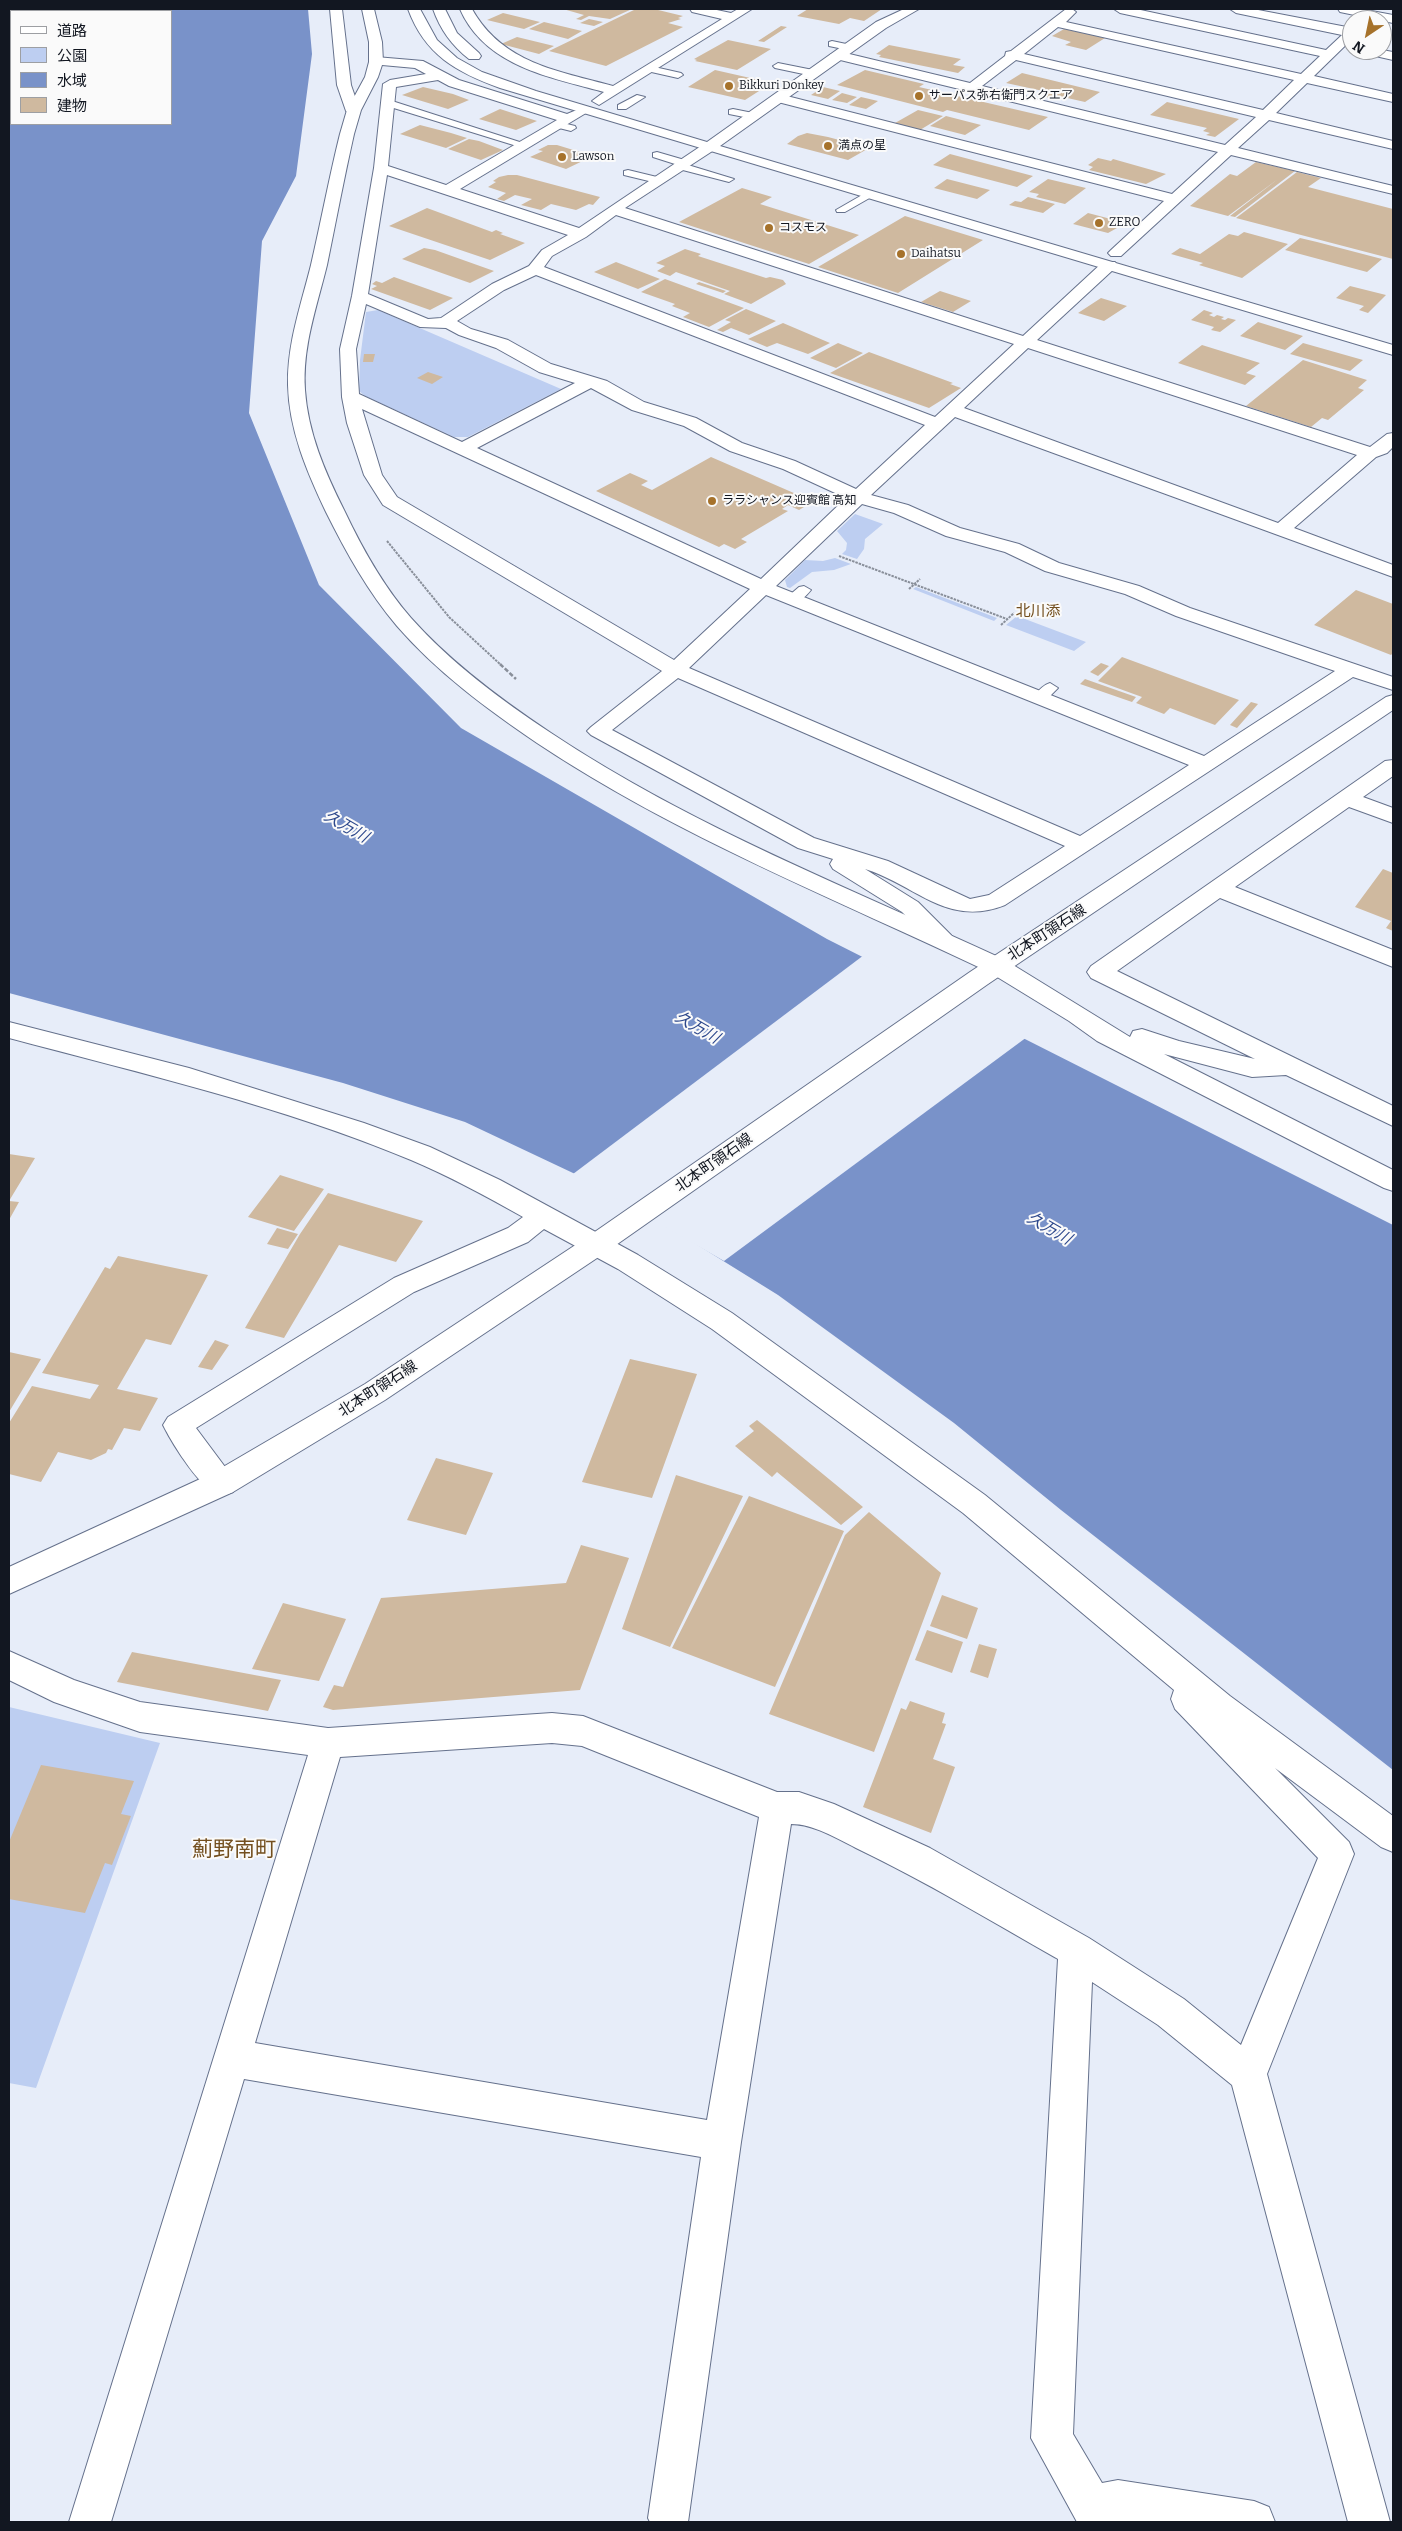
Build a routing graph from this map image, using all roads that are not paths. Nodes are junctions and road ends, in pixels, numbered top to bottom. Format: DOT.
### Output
graph roads {
  1 [pos="336,9"];
  2 [pos="368,9"];
  3 [pos="414,9"];
  4 [pos="439,9"];
  5 [pos="466,9"];
  6 [pos="696,9"];
  7 [pos="746,9"];
  8 [pos="914,9"];
  9 [pos="1074,9"];
  10 [pos="1120,9"];
  11 [pos="1236,9"];
  12 [pos="732,17"];
  13 [pos="1055,23"];
  14 [pos="1342,41"];
  15 [pos="1342,42"];
  16 [pos="1342,45"];
  17 [pos="839,49"];
  18 [pos="1011,55"];
  19 [pos="376,61"];
  20 [pos="778,66"];
  21 [pos="650,69"];
  22 [pos="813,73"];
  23 [pos="678,75"];
  24 [pos="437,76"];
  25 [pos="1304,78"];
  26 [pos="973,87"];
  27 [pos="615,91"];
  28 [pos="640,97"];
  29 [pos="779,98"];
  30 [pos="1393,98"];
  31 [pos="599,101"];
  32 [pos="388,103"];
  33 [pos="622,108"];
  34 [pos="584,110"];
  35 [pos="353,111"];
  36 [pos="733,112"];
  37 [pos="754,116"];
  38 [pos="1266,116"];
  39 [pos="566,124"];
  40 [pos="722,138"];
  41 [pos="524,145"];
  42 [pos="1393,145"];
  43 [pos="709,147"];
  44 [pos="1229,150"];
  45 [pos="657,155"];
  46 [pos="682,165"];
  47 [pos="381,168"];
  48 [pos="628,173"];
  49 [pos="729,179"];
  50 [pos="658,180"];
  51 [pos="448,190"];
  52 [pos="1393,190"];
  53 [pos="869,194"];
  54 [pos="1176,199"];
  55 [pos="615,210"];
  56 [pos="841,210"];
  57 [pos="581,234"];
  58 [pos="1113,259"];
  59 [pos="534,269"];
  60 [pos="360,296"];
  61 [pos="1352,322"];
  62 [pos="450,323"];
  63 [pos="1026,342"];
  64 [pos="1393,350"];
  65 [pos="590,381"];
  66 [pos="351,397"];
  67 [pos="953,410"];
  68 [pos="938,424"];
  69 [pos="1393,438"];
  70 [pos="462,450"];
  71 [pos="1370,453"];
  72 [pos="858,497"];
  73 [pos="1282,529"];
  74 [pos="1393,570"];
  75 [pos="762,587"];
  76 [pos="676,670"];
  77 [pos="1350,670"];
  78 [pos="1393,684"];
  79 [pos="1393,701"];
  80 [pos="1204,764"];
  81 [pos="1393,766"];
  82 [pos="1345,798"];
  83 [pos="1393,816"];
  84 [pos="806,843"];
  85 [pos="1083,845"];
  86 [pos="1219,889"];
  87 [pos="943,940"];
  88 [pos="1393,959"];
  89 [pos="988,972"];
  90 [pos="1078,1014"];
  91 [pos="9,1030"];
  92 [pos="1289,1066"];
  93 [pos="1393,1117"];
  94 [pos="1393,1181"];
  95 [pos="543,1215"];
  96 [pos="607,1238"];
  97 [pos="222,1483"];
  98 [pos="9,1581"];
  99 [pos="9,1665"];
  100 [pos="1193,1684"];
  101 [pos="328,1743"];
  102 [pos="778,1808"];
  103 [pos="1393,1836"];
  104 [pos="1076,1950"];
  105 [pos="232,2058"];
  106 [pos="1248,2074"];
  107 [pos="722,2142"];
  108 [pos="1097,2514"];
  109 [pos="669,2521"];
  110 [pos="90,2522"];
  111 [pos="1254,2522"];
  112 [pos="1369,2522"];
  1 -- 35 [label="street"];
  2 -- 19 [label="street"];
  3 -- 34 [label="street"];
  4 -- 31 [label="street"];
  5 -- 27 [label="street"];
  6 -- 12 [label="street"];
  7 -- 12 [label="street"];
  8 -- 17 [label="street"];
  9 -- 13 [label="street"];
  10 -- 15 [label="street"];
  11 -- 14 [label="street"];
  12 -- 21 [label="street"];
  13 -- 18 [label="street"];
  13 -- 25 [label="street"];
  16 -- 25 [label="street"];
  17 -- 22 [label="street"];
  17 -- 26 [label="street"];
  18 -- 26 [label="street"];
  18 -- 38 [label="street"];
  19 -- 24 [label="street"];
  19 -- 35 [label="street"];
  20 -- 22 [label="lane"];
  21 -- 23 [label="lane"];
  21 -- 27 [label="street"];
  22 -- 29 [label="street"];
  24 -- 32 [label="street"];
  24 -- 39 [label="street"];
  25 -- 30 [label="street"];
  25 -- 38 [label="street"];
  26 -- 44 [label="street"];
  27 -- 31 [label="street"];
  28 -- 33 [label="lane"];
  29 -- 37 [label="street"];
  29 -- 54 [label="street"];
  31 -- 33 [label="street"];
  32 -- 41 [label="lane"];
  32 -- 47 [label="street"];
  33 -- 40 [label="street"];
  34 -- 39 [label="street"];
  34 -- 43 [label="street"];
  35 -- 87 [label="street"];
  36 -- 37 [label="lane"];
  37 -- 40 [label="street"];
  38 -- 42 [label="street"];
  38 -- 44 [label="street"];
  39 -- 41 [label="street"];
  40 -- 43 [label="street"];
  40 -- 58 [label="street"];
  41 -- 51 [label="street"];
  43 -- 46 [label="street"];
  43 -- 53 [label="street"];
  44 -- 52 [label="street"];
  44 -- 54 [label="street"];
  45 -- 46 [label="lane"];
  46 -- 49 [label="lane"];
  46 -- 50 [label="street"];
  47 -- 51 [label="street"];
  47 -- 60 [label="street"];
  48 -- 50 [label="lane"];
  50 -- 55 [label="street"];
  51 -- 57 [label="street"];
  53 -- 56 [label="lane"];
  53 -- 58 [label="street"];
  54 -- 58 [label="street"];
  55 -- 57 [label="street"];
  55 -- 63 [label="street"];
  57 -- 59 [label="street"];
  58 -- 61 [label="street"];
  58 -- 63 [label="street"];
  58 -- 64 [label="street"];
  59 -- 62 [label="street"];
  59 -- 68 [label="street"];
  60 -- 62 [label="street"];
  60 -- 66 [label="street"];
  62 -- 65 [label="street"];
  63 -- 67 [label="street"];
  63 -- 71 [label="street"];
  65 -- 70 [label="street"];
  65 -- 72 [label="street"];
  66 -- 70 [label="street"];
  66 -- 76 [label="street"];
  67 -- 68 [label="street"];
  67 -- 73 [label="street"];
  68 -- 72 [label="street"];
  69 -- 71 [label="street"];
  70 -- 75 [label="street"];
  71 -- 73 [label="street"];
  72 -- 75 [label="street"];
  72 -- 77 [label="street"];
  73 -- 74 [label="street"];
  75 -- 76 [label="street"];
  75 -- 80 [label="street"];
  76 -- 84 [label="street"];
  76 -- 85 [label="street"];
  77 -- 78 [label="street"];
  77 -- 80 [label="street"];
  79 -- 89 [label="street, 北本町領石線"];
  80 -- 85 [label="street"];
  81 -- 82 [label="street"];
  82 -- 83 [label="street"];
  82 -- 86 [label="street"];
  84 -- 85 [label="street"];
  84 -- 87 [label="street"];
  86 -- 88 [label="street"];
  86 -- 92 [label="street"];
  87 -- 89 [label="street"];
  89 -- 90 [label="street"];
  89 -- 96 [label="street, 北本町領石線"];
  90 -- 92 [label="street"];
  90 -- 94 [label="street"];
  91 -- 95 [label="street"];
  92 -- 93 [label="street"];
  95 -- 96 [label="street"];
  95 -- 97 [label="street"];
  96 -- 97 [label="street, 北本町領石線"];
  96 -- 100 [label="street"];
  97 -- 98 [label="street, 北本町領石線"];
  99 -- 101 [label="street"];
  100 -- 103 [label="street"];
  100 -- 106 [label="street"];
  101 -- 102 [label="street"];
  101 -- 105 [label="street"];
  102 -- 104 [label="street"];
  102 -- 107 [label="street"];
  104 -- 106 [label="street"];
  104 -- 108 [label="street"];
  105 -- 107 [label="street"];
  105 -- 110 [label="street"];
  106 -- 112 [label="street"];
  107 -- 109 [label="street"];
  108 -- 111 [label="street"];
}
